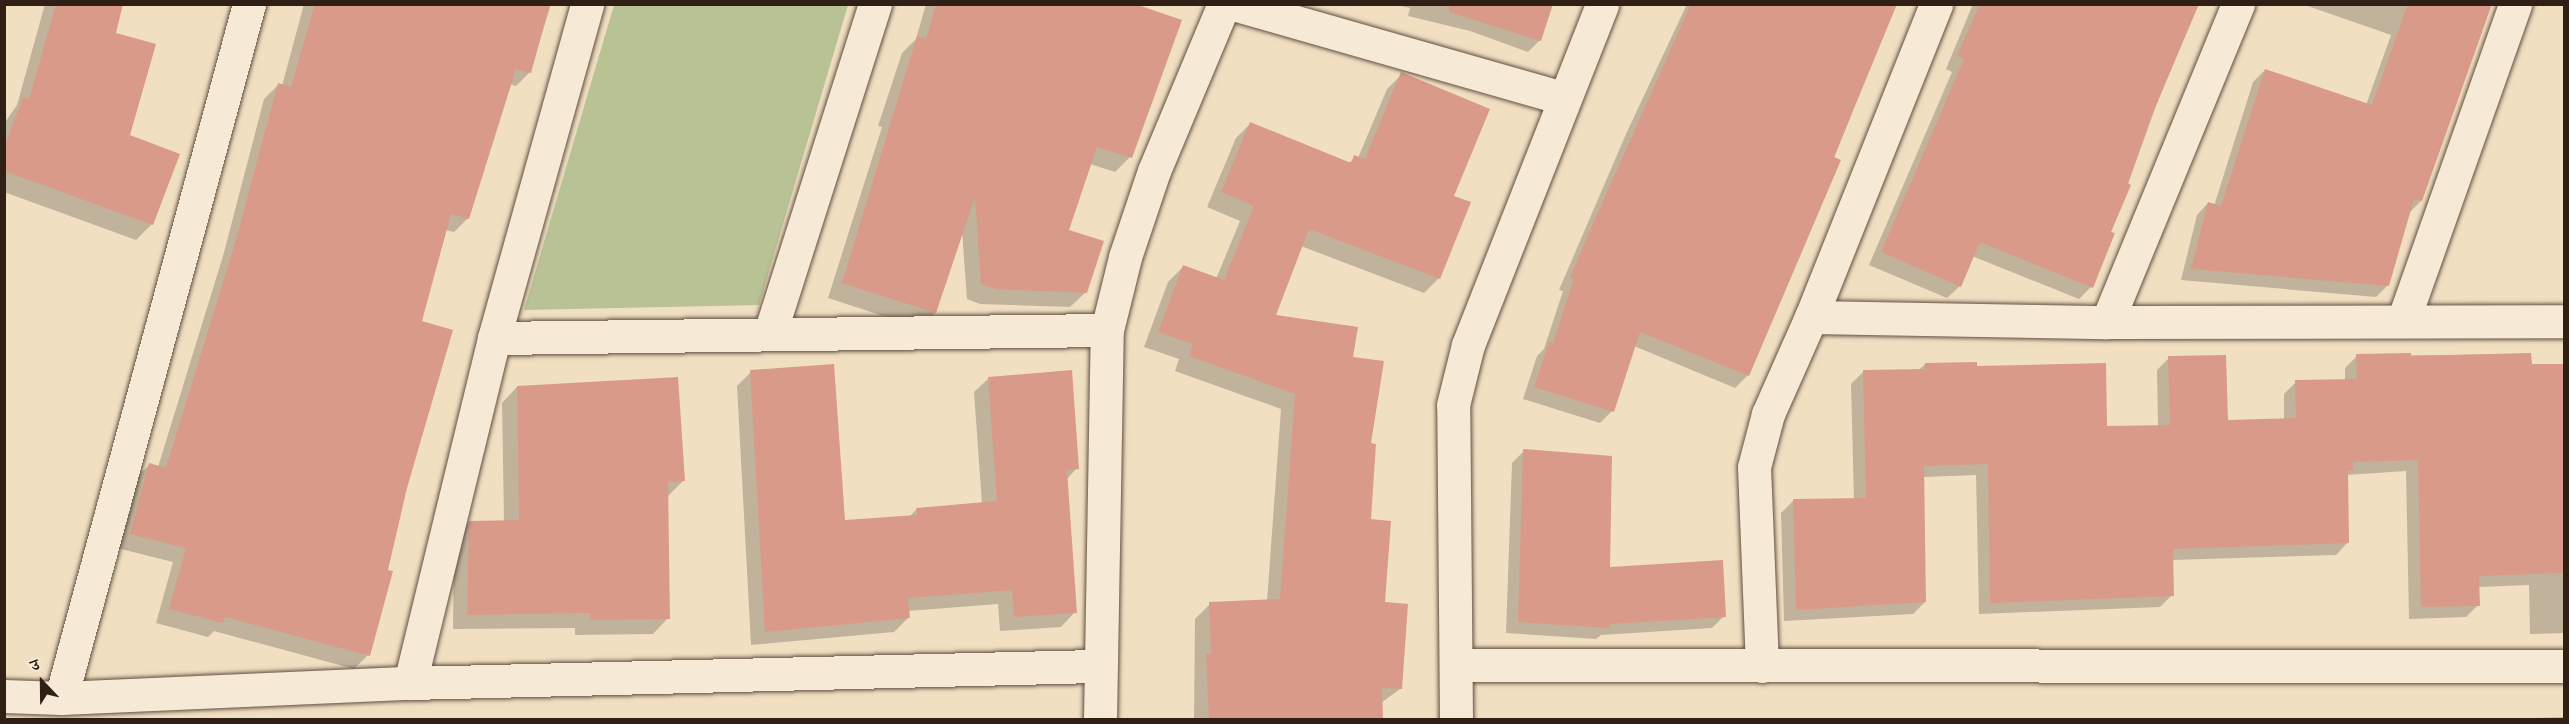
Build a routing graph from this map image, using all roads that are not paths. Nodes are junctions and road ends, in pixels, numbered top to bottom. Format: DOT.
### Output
graph roads {
  1 [pos="249,4"];
  2 [pos="587,4"];
  3 [pos="875,4"];
  4 [pos="1224,4"];
  5 [pos="1233,4"];
  6 [pos="1602,4"];
  7 [pos="1936,4"];
  8 [pos="2238,4"];
  9 [pos="2516,4"];
  10 [pos="1564,98"];
  11 [pos="1811,317"];
  12 [pos="2403,321"];
  13 [pos="2565,321"];
  14 [pos="2107,322"];
  15 [pos="1107,330"];
  16 [pos="770,333"];
  17 [pos="494,338"];
  18 [pos="1456,665"];
  19 [pos="1098,666"];
  20 [pos="1762,666"];
  21 [pos="2565,666"];
  22 [pos="410,683"];
  23 [pos="4,696"];
  24 [pos="61,698"];
  25 [pos="1100,720"];
  26 [pos="1456,720"];
  1 -- 24 [label="street"];
  2 -- 17 [label="street"];
  3 -- 16 [label="street"];
  4 -- 15 [label="street"];
  5 -- 10 [label="street"];
  6 -- 10 [label="street"];
  7 -- 11 [label="street"];
  8 -- 14 [label="street"];
  9 -- 12 [label="street"];
  10 -- 18 [label="street"];
  11 -- 14 [label="street"];
  11 -- 20 [label="street"];
  12 -- 13 [label="street"];
  12 -- 14 [label="street"];
  15 -- 16 [label="street"];
  15 -- 19 [label="street"];
  16 -- 17 [label="street"];
  17 -- 22 [label="street"];
  18 -- 20 [label="street"];
  18 -- 26 [label="street"];
  19 -- 22 [label="street"];
  19 -- 25 [label="street"];
  20 -- 21 [label="street"];
  22 -- 24 [label="street"];
  23 -- 24 [label="street"];
}
